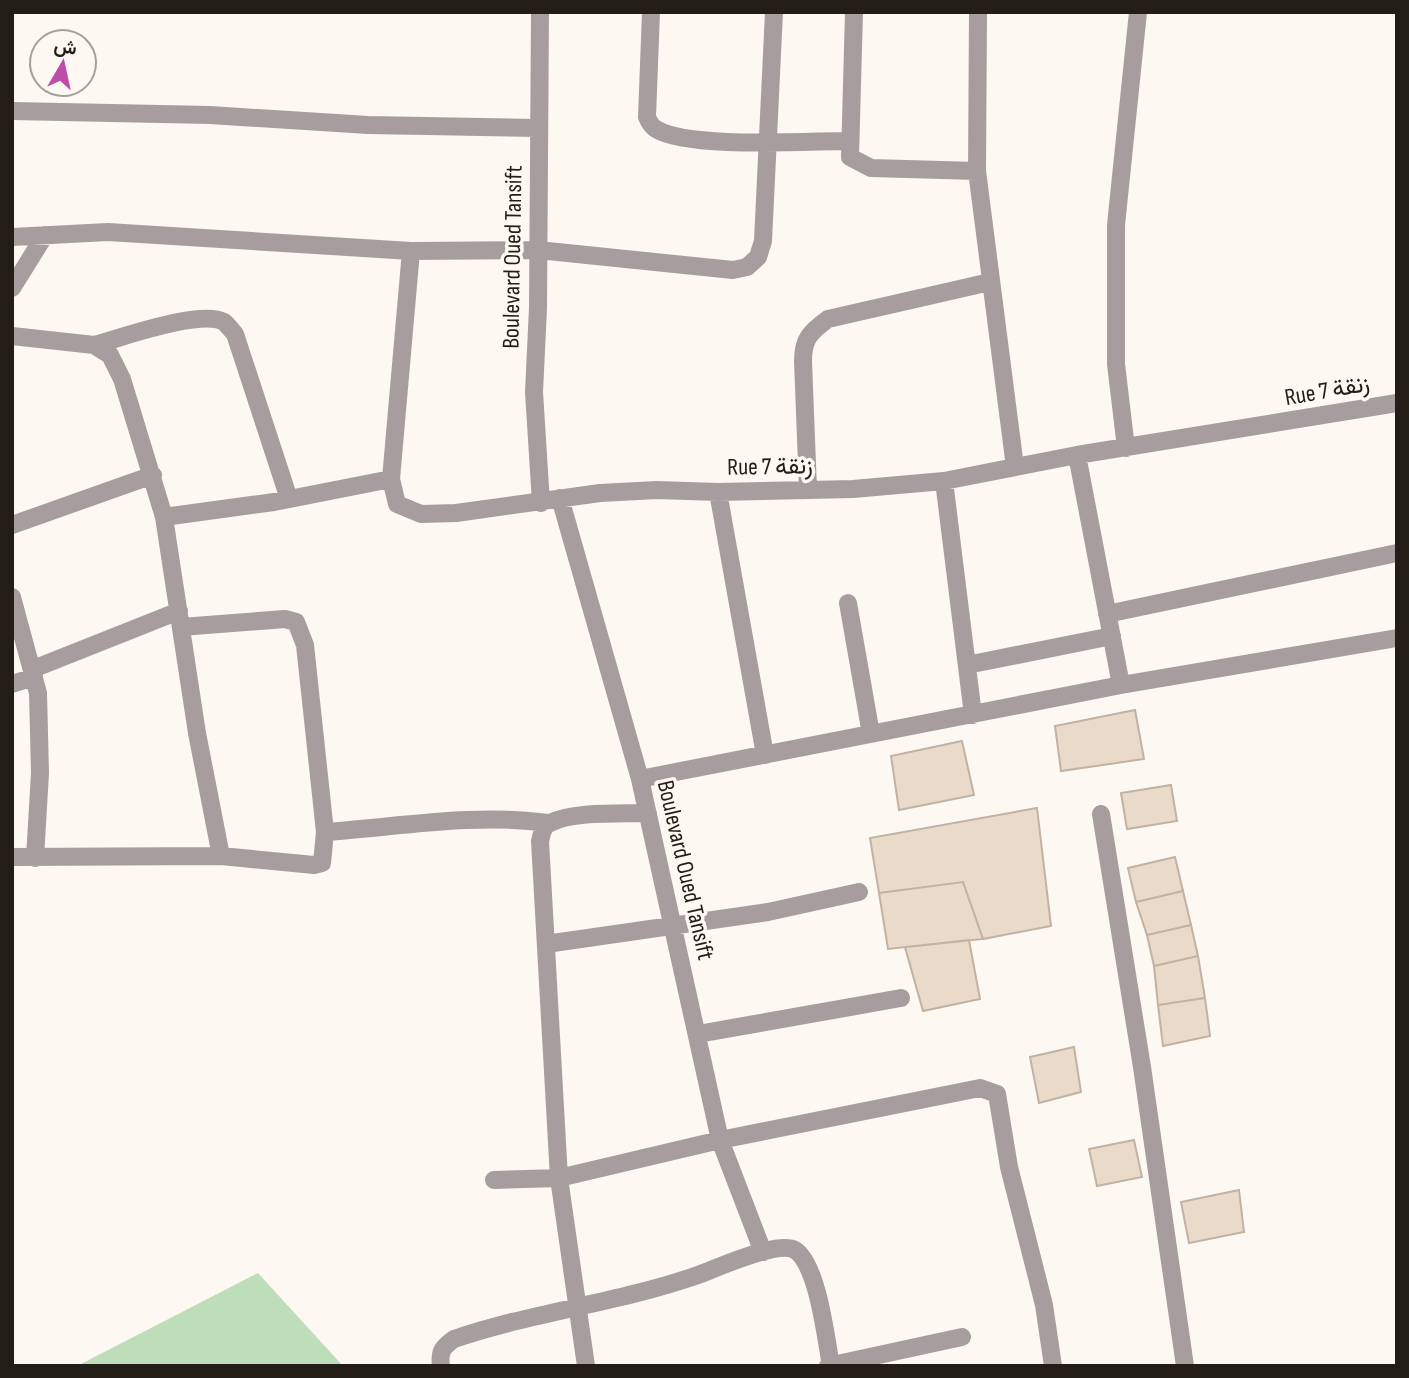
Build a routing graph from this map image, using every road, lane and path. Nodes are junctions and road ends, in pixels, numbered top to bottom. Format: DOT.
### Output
graph roads {
  1 [pos="540,12"];
  2 [pos="651,12"];
  3 [pos="774,12"];
  4 [pos="854,12"];
  5 [pos="978,12"];
  6 [pos="1138,12"];
  7 [pos="12,111"];
  8 [pos="538,128"];
  9 [pos="848,141"];
  10 [pos="766,142"];
  11 [pos="977,171"];
  12 [pos="44,235"];
  13 [pos="12,237"];
  14 [pos="538,250"];
  15 [pos="411,251"];
  16 [pos="990,282"];
  17 [pos="12,288"];
  18 [pos="12,336"];
  19 [pos="94,345"];
  20 [pos="1397,402"];
  21 [pos="1126,448"];
  22 [pos="1077,455"];
  23 [pos="1016,467"];
  24 [pos="153,475"];
  25 [pos="391,479"];
  26 [pos="943,481"];
  27 [pos="808,490"];
  28 [pos="718,492"];
  29 [pos="560,498"];
  30 [pos="289,499"];
  31 [pos="541,503"];
  32 [pos="164,517"];
  33 [pos="12,525"];
  34 [pos="1397,553"];
  35 [pos="12,597"];
  36 [pos="848,603"];
  37 [pos="1107,614"];
  38 [pos="180,619"];
  39 [pos="1112,636"];
  40 [pos="1397,638"];
  41 [pos="967,665"];
  42 [pos="34,673"];
  43 [pos="12,684"];
  44 [pos="1121,685"];
  45 [pos="973,715"];
  46 [pos="872,734"];
  47 [pos="765,755"];
  48 [pos="640,779"];
  49 [pos="648,813"];
  50 [pos="1101,814"];
  51 [pos="548,823"];
  52 [pos="325,832"];
  53 [pos="221,856"];
  54 [pos="12,857"];
  55 [pos="35,858"];
  56 [pos="859,892"];
  57 [pos="673,926"];
  58 [pos="546,944"];
  59 [pos="901,998"];
  60 [pos="698,1034"];
  61 [pos="720,1140"];
  62 [pos="559,1178"];
  63 [pos="494,1180"];
  64 [pos="763,1252"];
  65 [pos="576,1309"];
  66 [pos="962,1336"];
  67 [pos="441,1366"];
  68 [pos="586,1366"];
  69 [pos="830,1366"];
  70 [pos="1053,1366"];
  71 [pos="1185,1366"];
  1 -- 8 [label="street, Boulevard Oued Tansift"];
  2 -- 10 [label="street"];
  3 -- 10 [label="street"];
  4 -- 9 [label="street"];
  5 -- 11 [label="street"];
  6 -- 21 [label="street"];
  7 -- 8 [label="street"];
  8 -- 14 [label="street, Boulevard Oued Tansift"];
  9 -- 10 [label="street"];
  9 -- 11 [label="street"];
  10 -- 14 [label="street"];
  11 -- 16 [label="street"];
  12 -- 13 [label="street"];
  12 -- 15 [label="street"];
  12 -- 17 [label="street"];
  14 -- 15 [label="street"];
  14 -- 31 [label="street, Boulevard Oued Tansift"];
  15 -- 25 [label="street"];
  16 -- 23 [label="street"];
  16 -- 27 [label="street"];
  18 -- 19 [label="street"];
  19 -- 24 [label="street"];
  19 -- 30 [label="street"];
  20 -- 21 [label="street, Rue 7 زنقة"];
  21 -- 22 [label="street, Rue 7 زنقة"];
  22 -- 23 [label="street, Rue 7 زنقة"];
  22 -- 37 [label="street"];
  23 -- 26 [label="street, Rue 7 زنقة"];
  24 -- 32 [label="street"];
  24 -- 33 [label="street"];
  25 -- 30 [label="street"];
  25 -- 31 [label="street, Rue 7 زنقة"];
  26 -- 27 [label="street, Rue 7 زنقة"];
  26 -- 41 [label="street"];
  27 -- 28 [label="street, Rue 7 زنقة"];
  28 -- 29 [label="street, Rue 7 زنقة"];
  28 -- 47 [label="street"];
  29 -- 31 [label="street, Rue 7 زنقة"];
  29 -- 48 [label="street, Boulevard Oued Tansift"];
  30 -- 32 [label="street"];
  32 -- 38 [label="street"];
  34 -- 37 [label="street"];
  35 -- 42 [label="street"];
  36 -- 46 [label="street"];
  37 -- 39 [label="street"];
  38 -- 42 [label="street"];
  38 -- 52 [label="street"];
  38 -- 53 [label="street"];
  39 -- 41 [label="street"];
  39 -- 44 [label="street"];
  40 -- 44 [label="street"];
  41 -- 45 [label="street"];
  42 -- 43 [label="street"];
  42 -- 55 [label="street"];
  44 -- 45 [label="street"];
  45 -- 46 [label="street"];
  46 -- 47 [label="street"];
  47 -- 48 [label="street"];
  48 -- 49 [label="street, Boulevard Oued Tansift"];
  49 -- 51 [label="street"];
  49 -- 57 [label="street, Boulevard Oued Tansift"];
  50 -- 71 [label="street"];
  51 -- 52 [label="street"];
  51 -- 58 [label="street"];
  52 -- 53 [label="street"];
  53 -- 55 [label="street"];
  54 -- 55 [label="street"];
  56 -- 57 [label="street"];
  57 -- 58 [label="street"];
  57 -- 60 [label="street, Boulevard Oued Tansift"];
  58 -- 62 [label="street"];
  59 -- 60 [label="street"];
  60 -- 61 [label="street, Boulevard Oued Tansift"];
  61 -- 62 [label="street"];
  61 -- 64 [label="street, Boulevard Oued Tansift"];
  61 -- 70 [label="street"];
  62 -- 63 [label="street"];
  62 -- 65 [label="street"];
  64 -- 65 [label="street"];
  64 -- 69 [label="street"];
  65 -- 67 [label="street"];
  65 -- 68 [label="street"];
  66 -- 69 [label="street"];
}
